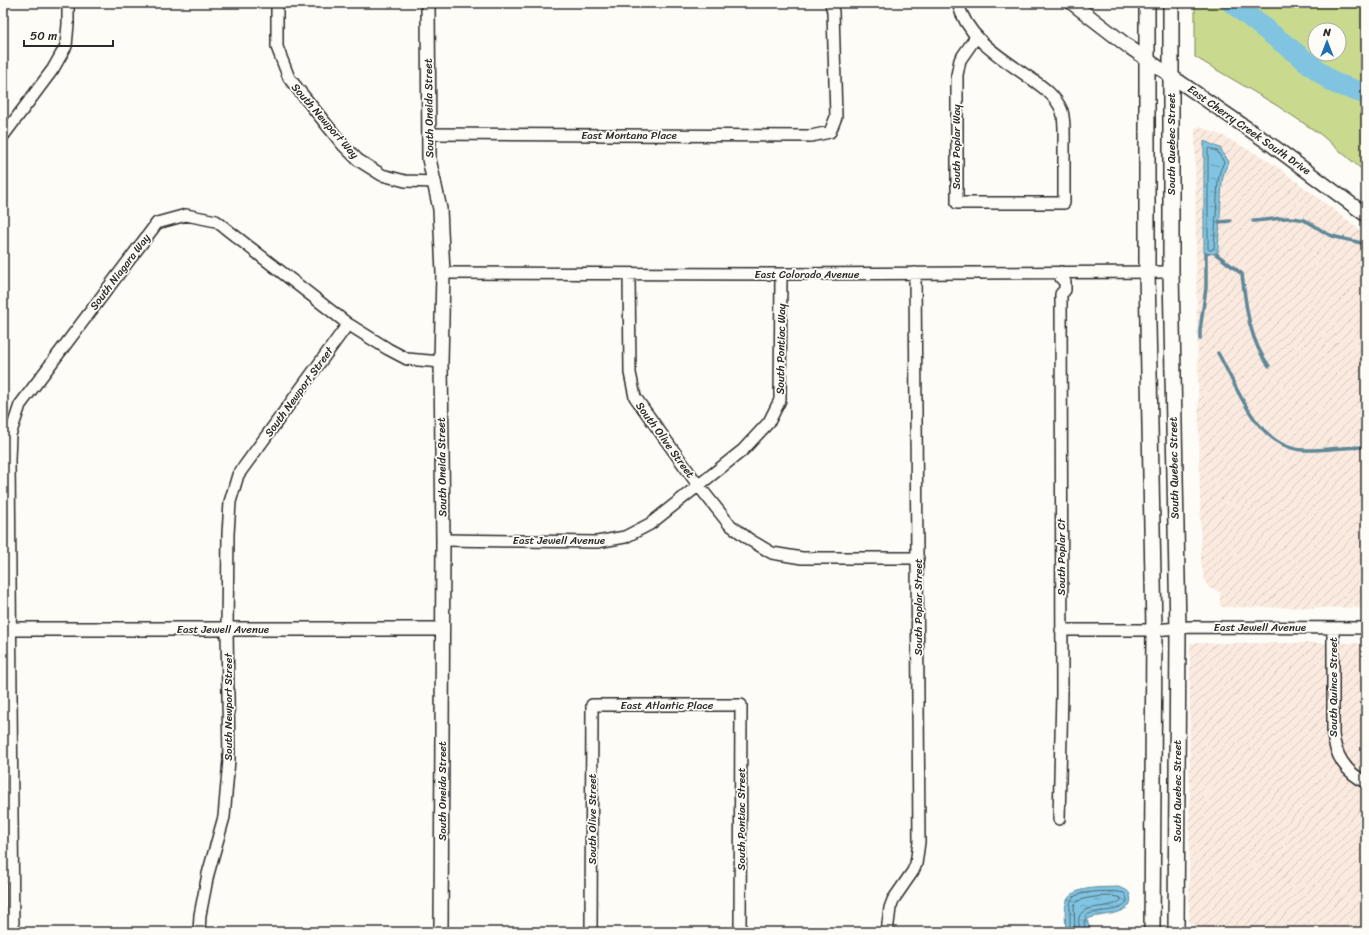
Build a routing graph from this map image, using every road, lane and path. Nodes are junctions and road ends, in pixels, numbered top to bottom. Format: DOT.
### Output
graph roads {
  1 [pos="68,3"];
  2 [pos="277,3"];
  3 [pos="428,3"];
  4 [pos="831,3"];
  5 [pos="958,3"];
  6 [pos="1072,3"];
  7 [pos="1171,3"];
  8 [pos="1147,8"];
  9 [pos="976,36"];
  10 [pos="1147,59"];
  11 [pos="1171,75"];
  12 [pos="428,134"];
  13 [pos="3,136"];
  14 [pos="435,182"];
  15 [pos="1366,215"];
  16 [pos="1147,272"];
  17 [pos="1171,272"];
  18 [pos="443,273"];
  19 [pos="915,273"];
  20 [pos="629,274"];
  21 [pos="781,274"];
  22 [pos="1061,275"];
  23 [pos="348,324"];
  24 [pos="441,362"];
  25 [pos="698,485"];
  26 [pos="443,540"];
  27 [pos="918,558"];
  28 [pos="1333,628"];
  29 [pos="1366,628"];
  30 [pos="7,629"];
  31 [pos="442,629"];
  32 [pos="1178,629"];
  33 [pos="227,630"];
  34 [pos="1062,630"];
  35 [pos="1154,630"];
  36 [pos="592,705"];
  37 [pos="741,705"];
  38 [pos="1366,782"];
  39 [pos="1059,819"];
  40 [pos="13,932"];
  41 [pos="199,932"];
  42 [pos="441,932"];
  43 [pos="592,932"];
  44 [pos="740,932"];
  45 [pos="887,932"];
  46 [pos="1152,932"];
  47 [pos="1176,932"];
  1 -- 13 [label="street"];
  2 -- 14 [label="street, South Newport Way"];
  3 -- 12 [label="street, South Oneida Street"];
  4 -- 12 [label="street, East Montana Place"];
  5 -- 9 [label="street"];
  6 -- 10 [label="street, East Cherry Creek South Drive"];
  7 -- 11 [label="main road, South Quebec Street"];
  8 -- 10 [label="main road, South Quebec Street"];
  9 -- 9 [label="street, South Poplar Way"];
  10 -- 11 [label="street, East Cherry Creek South Drive"];
  10 -- 16 [label="main road, South Quebec Street"];
  11 -- 15 [label="street, East Cherry Creek South Drive"];
  11 -- 17 [label="main road, South Quebec Street"];
  12 -- 14 [label="street, South Oneida Street"];
  14 -- 18 [label="street, South Oneida Street"];
  16 -- 17 [label="street, East Colorado Avenue"];
  16 -- 22 [label="street, East Colorado Avenue"];
  16 -- 35 [label="main road, South Quebec Street"];
  17 -- 32 [label="main road, South Quebec Street"];
  18 -- 20 [label="street, East Colorado Avenue"];
  18 -- 24 [label="street, South Oneida Street"];
  19 -- 21 [label="street, East Colorado Avenue"];
  19 -- 22 [label="street, East Colorado Avenue"];
  19 -- 27 [label="street, South Poplar Street"];
  20 -- 21 [label="street, East Colorado Avenue"];
  20 -- 25 [label="street, South Olive Street"];
  21 -- 25 [label="street, South Pontiac Way"];
  22 -- 34 [label="street, South Poplar Ct"];
  23 -- 24 [label="street, South Niagara Way"];
  23 -- 30 [label="street, South Niagara Way"];
  23 -- 33 [label="street, South Newport Street"];
  24 -- 26 [label="street, South Oneida Street"];
  25 -- 26 [label="street, East Jewell Avenue"];
  25 -- 27 [label="street"];
  26 -- 31 [label="street, South Oneida Street"];
  27 -- 45 [label="street, South Poplar Street"];
  28 -- 29 [label="street, East Jewell Avenue"];
  28 -- 32 [label="street, East Jewell Avenue"];
  28 -- 38 [label="street, South Quince Street"];
  30 -- 33 [label="street, East Jewell Avenue"];
  30 -- 40 [label="street, South Niagara Way"];
  31 -- 33 [label="street, East Jewell Avenue"];
  31 -- 42 [label="street, South Oneida Street"];
  32 -- 35 [label="street, East Jewell Avenue"];
  32 -- 47 [label="main road, South Quebec Street"];
  33 -- 41 [label="street, South Newport Street"];
  34 -- 35 [label="street, East Jewell Avenue"];
  34 -- 39 [label="street, South Poplar Ct"];
  35 -- 46 [label="main road, South Quebec Street"];
  36 -- 37 [label="street, East Atlantic Place"];
  36 -- 43 [label="street, South Olive Street"];
  37 -- 44 [label="street, South Pontiac Street"];
}
